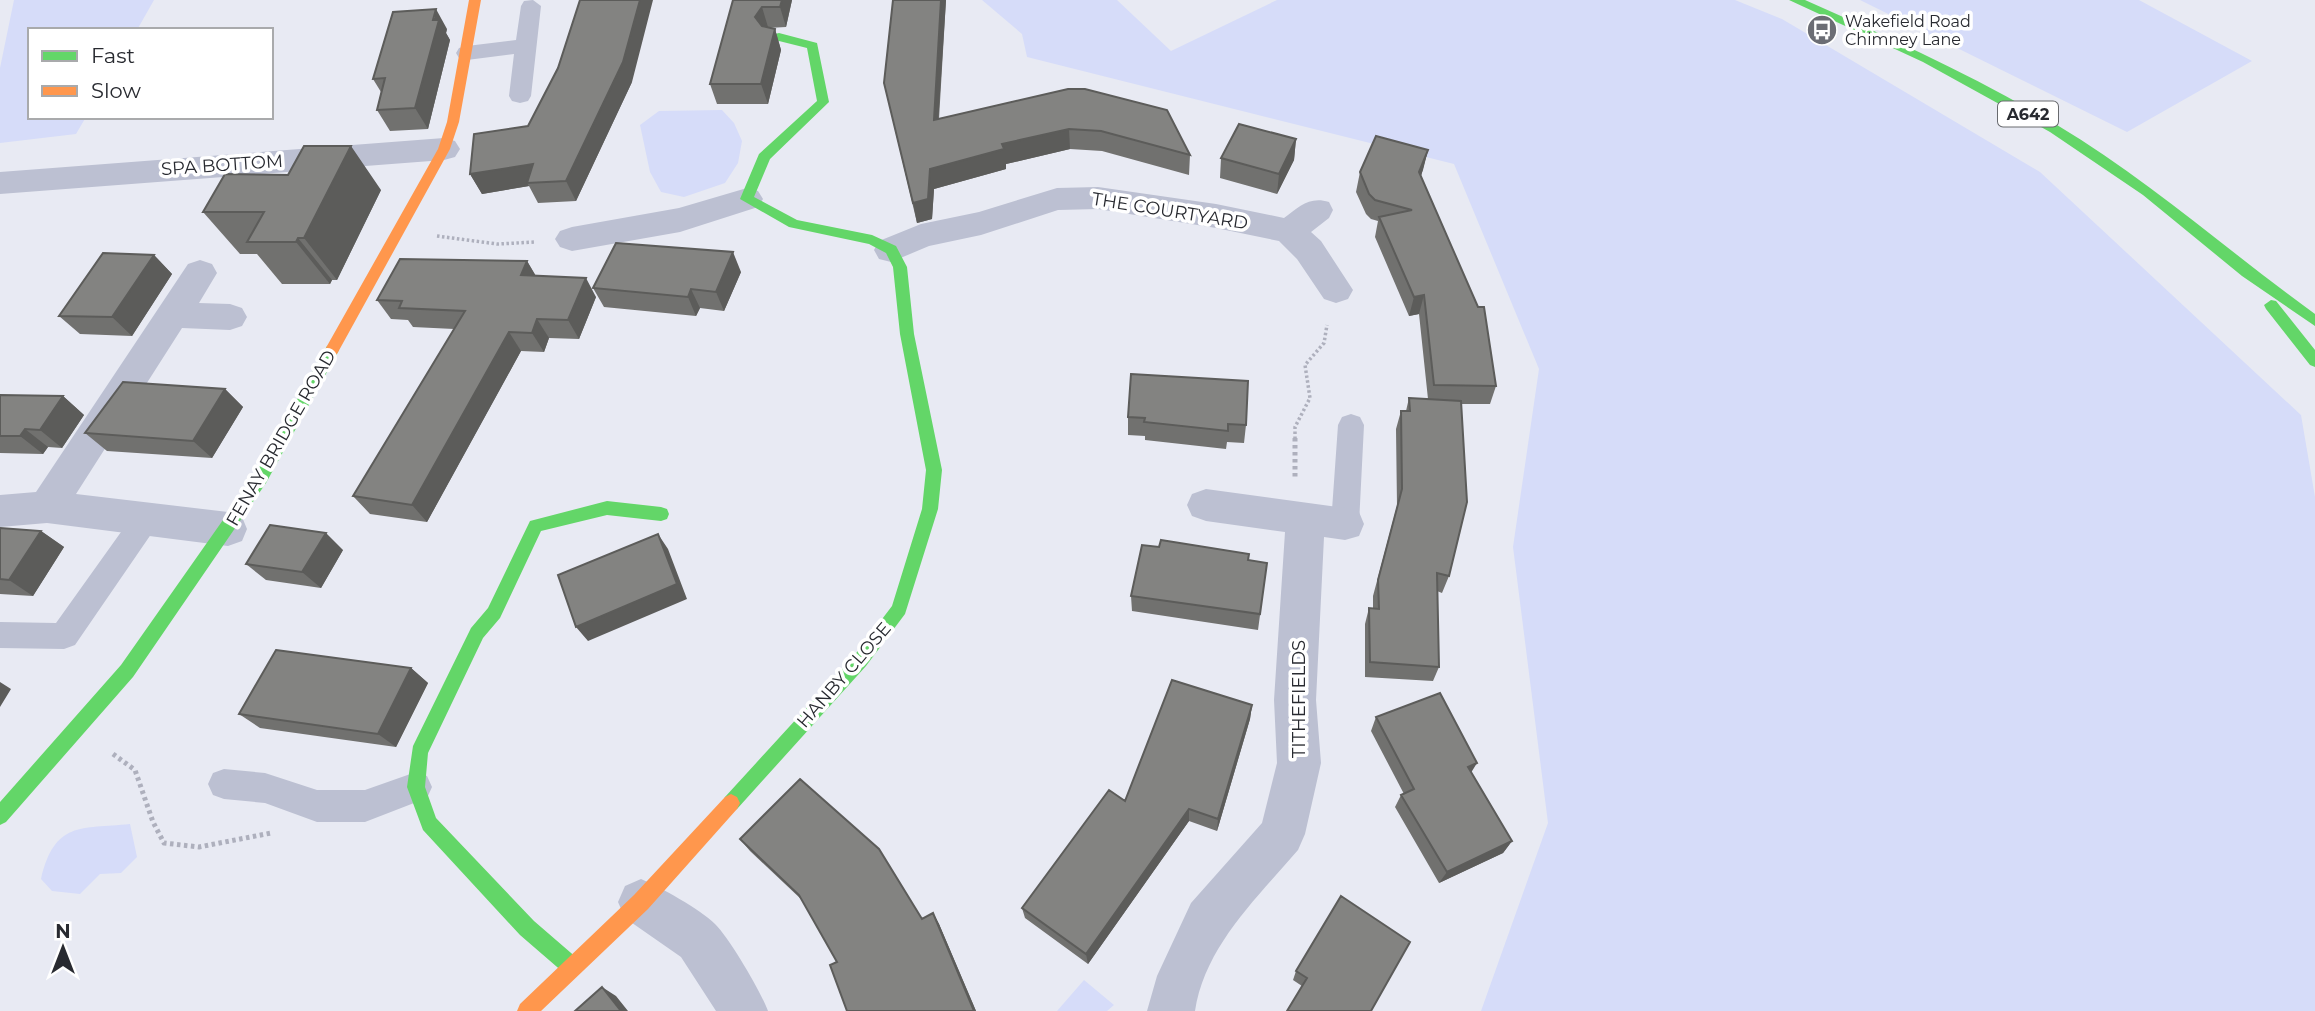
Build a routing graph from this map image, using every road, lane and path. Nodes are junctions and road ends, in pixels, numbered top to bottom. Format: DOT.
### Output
graph roads {
  1 [pos="475,0"];
  2 [pos="1795,0"];
  3 [pos="531,6"];
  4 [pos="779,37"];
  5 [pos="528,45"];
  6 [pos="467,53"];
  7 [pos="520,96"];
  8 [pos="444,149"];
  9 [pos="0,183"];
  10 [pos="747,199"];
  11 [pos="1317,210"];
  12 [pos="400,231"];
  13 [pos="1289,231"];
  14 [pos="572,239"];
  15 [pos="891,250"];
  16 [pos="2238,265"];
  17 [pos="200,273"];
  18 [pos="1336,290"];
  19 [pos="173,315"];
  20 [pos="230,317"];
  21 [pos="2315,321"];
  22 [pos="2315,360"];
  23 [pos="1352,425"];
  24 [pos="1206,505"];
  25 [pos="47,507"];
  26 [pos="0,511"];
  27 [pos="661,513"];
  28 [pos="146,519"];
  29 [pos="1314,520"];
  30 [pos="228,529"];
  31 [pos="0,635"];
  32 [pos="224,784"];
  33 [pos="416,787"];
  34 [pos="0,816"];
  35 [pos="641,901"];
  36 [pos="571,966"];
  37 [pos="527,1011"];
  38 [pos="744,1011"];
  39 [pos="1171,1011"];
  1 -- 6 [label="main road, FENAY BRIDGE ROAD"];
  2 -- 16 [label="main road, A642"];
  3 -- 5 [label="lane"];
  4 -- 10 [label="main road"];
  5 -- 6 [label="lane"];
  5 -- 7 [label="lane"];
  6 -- 8 [label="main road, FENAY BRIDGE ROAD"];
  8 -- 9 [label="street, SPA BOTTOM"];
  8 -- 12 [label="main road, FENAY BRIDGE ROAD"];
  10 -- 14 [label="street"];
  10 -- 15 [label="main road"];
  11 -- 13 [label="street"];
  12 -- 14 [label="path"];
  12 -- 30 [label="main road, FENAY BRIDGE ROAD"];
  13 -- 15 [label="street, THE COURTYARD"];
  13 -- 18 [label="street"];
  15 -- 35 [label="main road, HANBY CLOSE"];
  16 -- 21 [label="main road, A642"];
  16 -- 22 [label="main road, A642"];
  17 -- 19 [label="street"];
  18 -- 29 [label="path"];
  19 -- 20 [label="street"];
  19 -- 25 [label="street"];
  23 -- 29 [label="lane, TITHEFIELDS"];
  24 -- 29 [label="street"];
  25 -- 26 [label="street"];
  25 -- 28 [label="street"];
  27 -- 33 [label="main road"];
  28 -- 30 [label="street"];
  28 -- 31 [label="lane"];
  29 -- 39 [label="street, TITHEFIELDS"];
  30 -- 34 [label="main road, FENAY BRIDGE ROAD"];
  32 -- 33 [label="lane"];
  33 -- 36 [label="main road"];
  35 -- 36 [label="main road, HANBY CLOSE"];
  35 -- 38 [label="street"];
  36 -- 37 [label="main road, HANBY CLOSE"];
}
